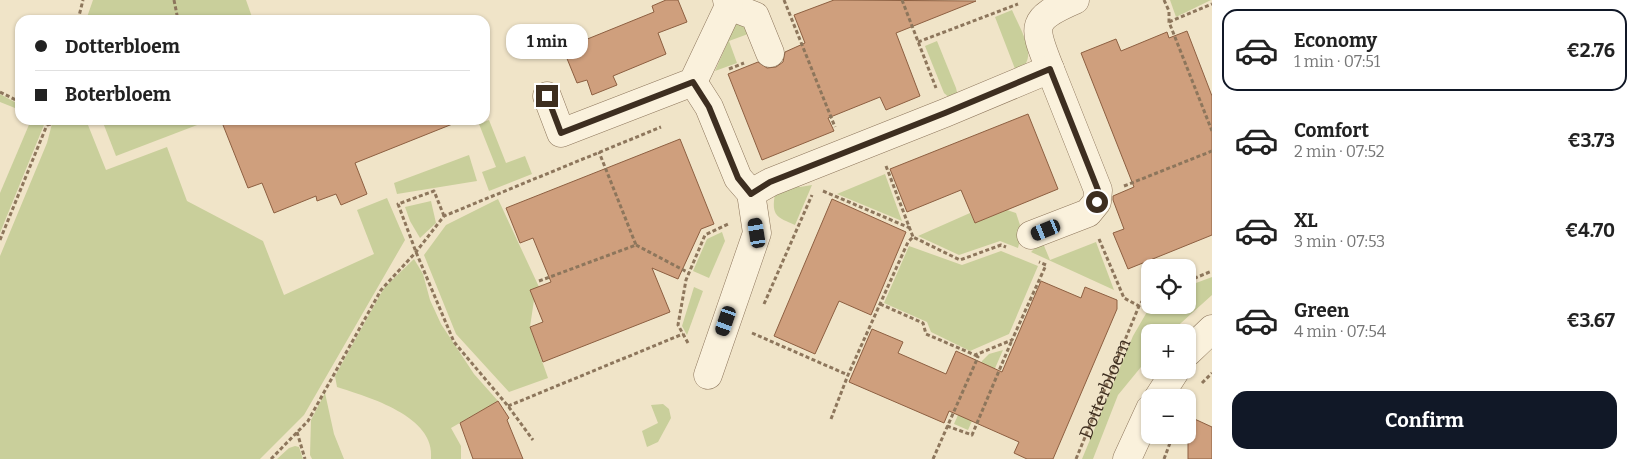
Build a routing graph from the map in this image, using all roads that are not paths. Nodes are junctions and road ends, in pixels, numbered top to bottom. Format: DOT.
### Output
graph roads {
  1 [pos="1075,0"];
  2 [pos="728,3"];
  3 [pos="770,53"];
  4 [pos="1050,69"];
  5 [pos="693,82"];
  6 [pos="547,96"];
  7 [pos="752,203"];
  8 [pos="1024,247"];
  9 [pos="1212,329"];
  10 [pos="1196,344"];
  11 [pos="708,374"];
  12 [pos="1141,429"];
  13 [pos="1127,459"];
  1 -- 4 [label="street"];
  2 -- 3 [label="street"];
  2 -- 5 [label="street"];
  4 -- 7 [label="street"];
  4 -- 8 [label="street"];
  5 -- 6 [label="street"];
  5 -- 7 [label="street"];
  7 -- 11 [label="street"];
  9 -- 10 [label="street"];
  12 -- 13 [label="street"];
}
